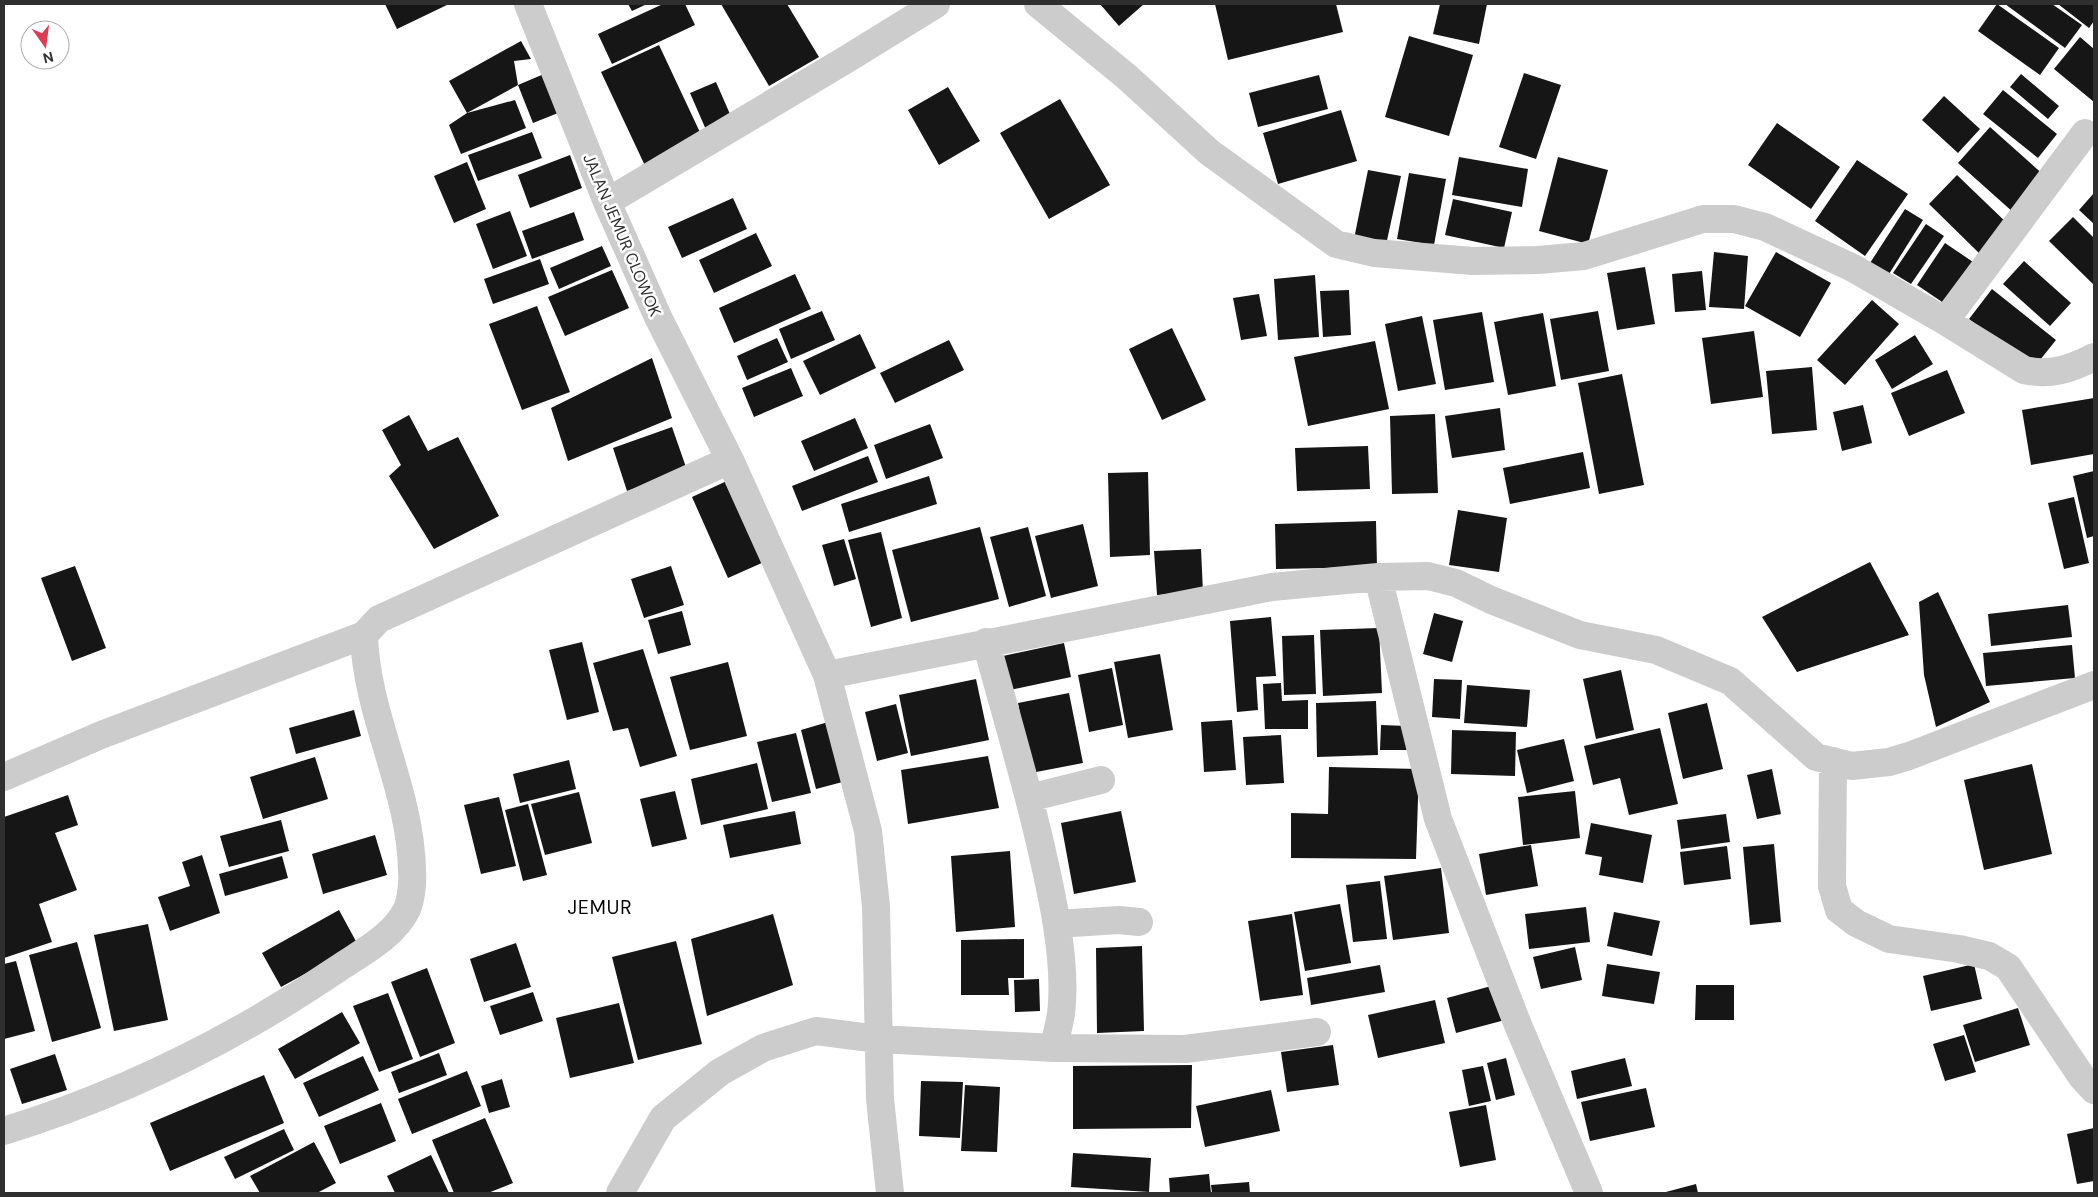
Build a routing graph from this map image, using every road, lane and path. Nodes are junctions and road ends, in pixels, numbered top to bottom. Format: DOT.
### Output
graph roads {
  1 [pos="528,4"];
  2 [pos="936,4"];
  3 [pos="1038,4"];
  4 [pos="2085,133"];
  5 [pos="607,202"];
  6 [pos="1945,321"];
  7 [pos="2094,357"];
  8 [pos="730,460"];
  9 [pos="1378,577"];
  10 [pos="364,635"];
  11 [pos="986,642"];
  12 [pos="827,676"];
  13 [pos="2094,684"];
  14 [pos="1833,761"];
  15 [pos="4,777"];
  16 [pos="1101,780"];
  17 [pos="1029,798"];
  18 [pos="1140,922"];
  19 [pos="1057,924"];
  20 [pos="1318,1032"];
  21 [pos="878,1039"];
  22 [pos="1054,1048"];
  23 [pos="2094,1090"];
  24 [pos="4,1131"];
  25 [pos="620,1193"];
  26 [pos="890,1193"];
  27 [pos="1589,1193"];
  1 -- 5 [label="street, JALAN JEMUR CLOWOK"];
  2 -- 5 [label="street"];
  3 -- 6 [label="street"];
  4 -- 6 [label="street"];
  5 -- 8 [label="street, JALAN JEMUR CLOWOK"];
  6 -- 7 [label="street"];
  8 -- 10 [label="street"];
  8 -- 12 [label="street, JALAN JEMUR CLOWOK"];
  9 -- 11 [label="street"];
  9 -- 14 [label="street"];
  9 -- 27 [label="street"];
  10 -- 15 [label="street"];
  10 -- 24 [label="street"];
  11 -- 12 [label="street"];
  11 -- 17 [label="street"];
  12 -- 21 [label="street, JALAN JEMUR CLOWOK"];
  13 -- 14 [label="street"];
  14 -- 23 [label="street"];
  16 -- 17 [label="street"];
  17 -- 19 [label="street"];
  18 -- 19 [label="street"];
  19 -- 22 [label="street"];
  20 -- 22 [label="street"];
  21 -- 22 [label="street"];
  21 -- 25 [label="street"];
  21 -- 26 [label="street, JALAN JEMUR CLOWOK"];
}
